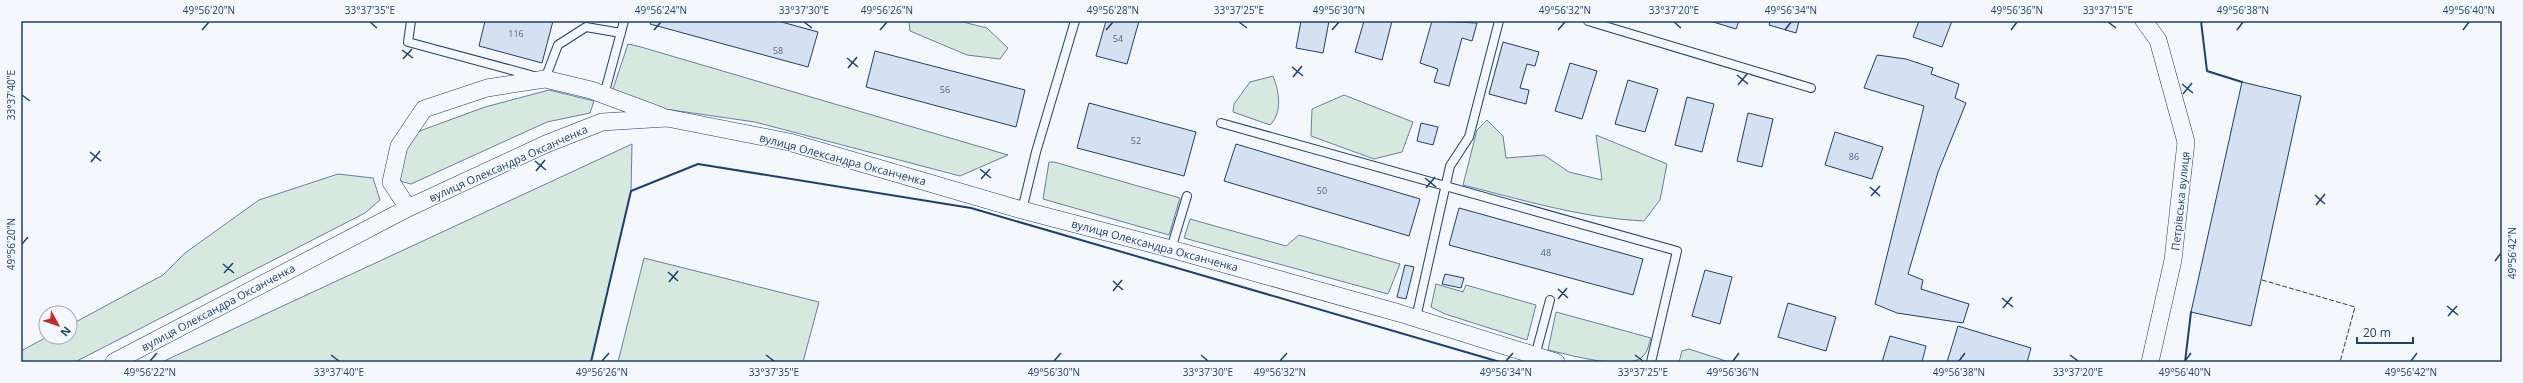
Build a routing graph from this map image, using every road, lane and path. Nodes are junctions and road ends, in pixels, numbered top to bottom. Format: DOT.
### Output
graph roads {
  1 [pos="411,21"];
  2 [pos="624,21"];
  3 [pos="1075,21"];
  4 [pos="1499,21"];
  5 [pos="1588,21"];
  6 [pos="2144,21"];
  7 [pos="620,33"];
  8 [pos="545,79"];
  9 [pos="1811,88"];
  10 [pos="604,95"];
  11 [pos="667,118"];
  12 [pos="1221,123"];
  13 [pos="1445,187"];
  14 [pos="1187,196"];
  15 [pos="408,208"];
  16 [pos="1022,210"];
  17 [pos="1171,249"];
  18 [pos="1550,300"];
  19 [pos="1416,318"];
  20 [pos="1535,356"];
  21 [pos="114,362"];
  22 [pos="1556,362"];
  23 [pos="1651,362"];
  24 [pos="2150,362"];
  1 -- 8 [label="lane"];
  2 -- 7 [label="lane"];
  3 -- 16 [label="lane"];
  4 -- 13 [label="lane"];
  5 -- 9 [label="lane"];
  6 -- 24 [label="street, Петрівська вулиця"];
  7 -- 8 [label="lane"];
  7 -- 10 [label="lane"];
  8 -- 10 [label="street"];
  8 -- 15 [label="street"];
  10 -- 11 [label="street"];
  11 -- 15 [label="street, вулиця Олександра Оксанченка"];
  11 -- 16 [label="street, вулиця Олександра Оксанченка"];
  12 -- 13 [label="lane"];
  13 -- 19 [label="lane"];
  13 -- 23 [label="lane"];
  14 -- 17 [label="lane"];
  15 -- 21 [label="street, вулиця Олександра Оксанченка"];
  16 -- 17 [label="street, вулиця Олександра Оксанченка"];
  17 -- 19 [label="street, вулиця Олександра Оксанченка"];
  18 -- 20 [label="lane"];
  19 -- 20 [label="street, вулиця Олександра Оксанченка"];
  20 -- 22 [label="street, вулиця Олександра Оксанченка"];
}
